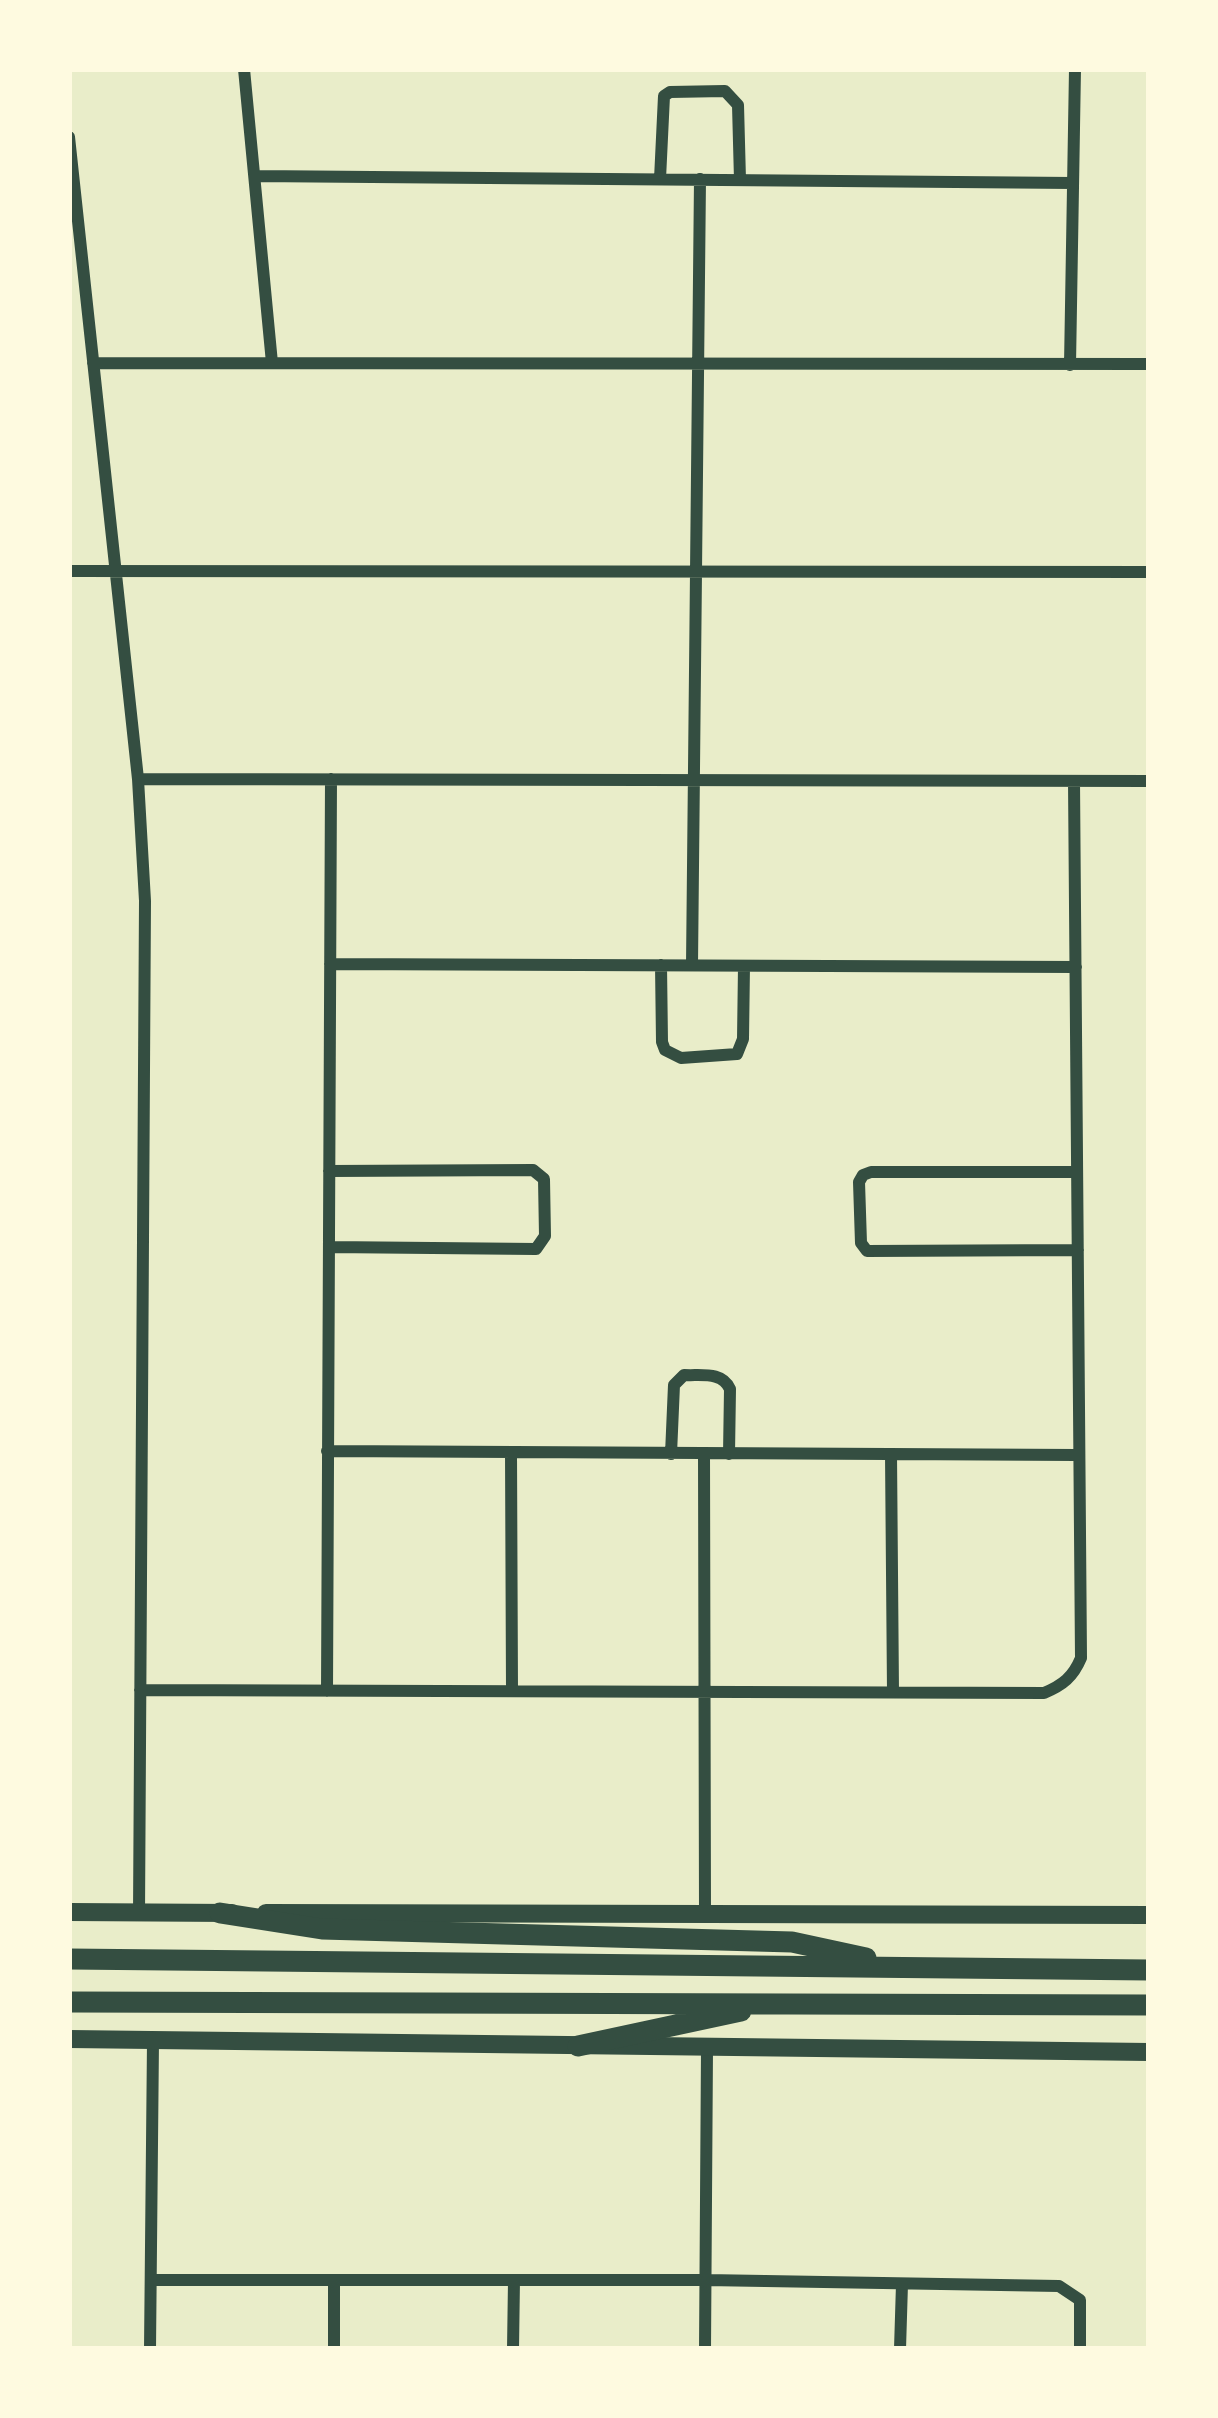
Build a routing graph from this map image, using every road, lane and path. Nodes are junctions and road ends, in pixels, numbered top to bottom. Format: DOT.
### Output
graph roads {
  1 [pos="244,69"];
  2 [pos="1075,69"];
  3 [pos="69,137"];
  4 [pos="255,176"];
  5 [pos="660,179"];
  6 [pos="700,179"];
  7 [pos="740,180"];
  8 [pos="1073,183"];
  9 [pos="93,363"];
  10 [pos="272,363"];
  11 [pos="698,364"];
  12 [pos="1149,364"];
  13 [pos="1070,365"];
  14 [pos="69,571"];
  15 [pos="115,571"];
  16 [pos="696,572"];
  17 [pos="1149,572"];
  18 [pos="138,779"];
  19 [pos="331,779"];
  20 [pos="694,781"];
  21 [pos="1074,782"];
  22 [pos="1149,782"];
  23 [pos="330,964"];
  24 [pos="661,965"];
  25 [pos="692,965"];
  26 [pos="744,966"];
  27 [pos="1076,967"];
  28 [pos="329,1171"];
  29 [pos="1077,1172"];
  30 [pos="329,1246"];
  31 [pos="1078,1250"];
  32 [pos="327,1451"];
  33 [pos="511,1452"];
  34 [pos="671,1454"];
  35 [pos="704,1454"];
  36 [pos="729,1454"];
  37 [pos="891,1454"];
  38 [pos="1076,1455"];
  39 [pos="140,1690"];
  40 [pos="327,1690"];
  41 [pos="512,1691"];
  42 [pos="893,1692"];
  43 [pos="703,1693"];
  44 [pos="69,1912"];
  45 [pos="140,1912"];
  46 [pos="220,1913"];
  47 [pos="705,1914"];
  48 [pos="1149,1915"];
  49 [pos="69,1959"];
  50 [pos="908,1967"];
  51 [pos="1149,1970"];
  52 [pos="69,2002"];
  53 [pos="782,2003"];
  54 [pos="1149,2006"];
  55 [pos="69,2038"];
  56 [pos="153,2041"];
  57 [pos="578,2046"];
  58 [pos="707,2049"];
  59 [pos="1149,2052"];
  60 [pos="151,2280"];
  61 [pos="334,2280"];
  62 [pos="514,2280"];
  63 [pos="706,2280"];
  64 [pos="902,2284"];
  65 [pos="150,2349"];
  66 [pos="334,2349"];
  67 [pos="513,2349"];
  68 [pos="705,2349"];
  69 [pos="900,2349"];
  70 [pos="1080,2349"];
  1 -- 4 [label="street"];
  2 -- 8 [label="street"];
  3 -- 9 [label="street"];
  4 -- 5 [label="street"];
  4 -- 10 [label="street"];
  5 -- 6 [label="street"];
  5 -- 7 [label="street"];
  6 -- 7 [label="street"];
  6 -- 11 [label="street"];
  7 -- 8 [label="street"];
  8 -- 13 [label="street"];
  9 -- 10 [label="street"];
  9 -- 15 [label="street"];
  10 -- 11 [label="street"];
  11 -- 13 [label="street"];
  11 -- 16 [label="street"];
  12 -- 13 [label="street"];
  14 -- 15 [label="street"];
  15 -- 16 [label="street"];
  15 -- 18 [label="street"];
  16 -- 17 [label="street"];
  16 -- 20 [label="street"];
  18 -- 19 [label="street"];
  18 -- 39 [label="street"];
  19 -- 20 [label="street"];
  19 -- 23 [label="street"];
  20 -- 21 [label="street"];
  20 -- 25 [label="street"];
  21 -- 22 [label="street"];
  21 -- 27 [label="street"];
  23 -- 24 [label="street"];
  23 -- 28 [label="street"];
  24 -- 25 [label="street"];
  24 -- 26 [label="street"];
  25 -- 26 [label="street"];
  26 -- 27 [label="street"];
  27 -- 29 [label="street"];
  28 -- 30 [label="street"];
  28 -- 30 [label="street"];
  29 -- 31 [label="street"];
  29 -- 31 [label="street"];
  30 -- 32 [label="street"];
  31 -- 38 [label="street"];
  32 -- 33 [label="street"];
  32 -- 40 [label="street"];
  33 -- 34 [label="street"];
  33 -- 41 [label="street"];
  34 -- 35 [label="street"];
  34 -- 36 [label="street"];
  35 -- 36 [label="street"];
  35 -- 43 [label="street"];
  36 -- 37 [label="street"];
  37 -- 38 [label="street"];
  37 -- 42 [label="street"];
  38 -- 42 [label="street"];
  39 -- 40 [label="street"];
  39 -- 45 [label="street"];
  40 -- 41 [label="street"];
  41 -- 43 [label="street"];
  42 -- 43 [label="street"];
  43 -- 47 [label="street"];
  44 -- 45 [label="main road"];
  45 -- 46 [label="main road"];
  46 -- 47 [label="main road"];
  46 -- 50 [label="main road"];
  47 -- 48 [label="main road"];
  49 -- 50 [label="main road"];
  50 -- 51 [label="main road"];
  52 -- 53 [label="main road"];
  53 -- 54 [label="main road"];
  53 -- 57 [label="main road"];
  55 -- 56 [label="main road"];
  56 -- 57 [label="main road"];
  56 -- 60 [label="street"];
  57 -- 58 [label="main road"];
  58 -- 59 [label="main road"];
  58 -- 63 [label="street"];
  60 -- 61 [label="street"];
  60 -- 65 [label="street"];
  61 -- 62 [label="street"];
  61 -- 66 [label="street"];
  62 -- 63 [label="street"];
  62 -- 67 [label="street"];
  63 -- 64 [label="street"];
  63 -- 68 [label="street"];
  64 -- 69 [label="street"];
  64 -- 70 [label="street"];
}
